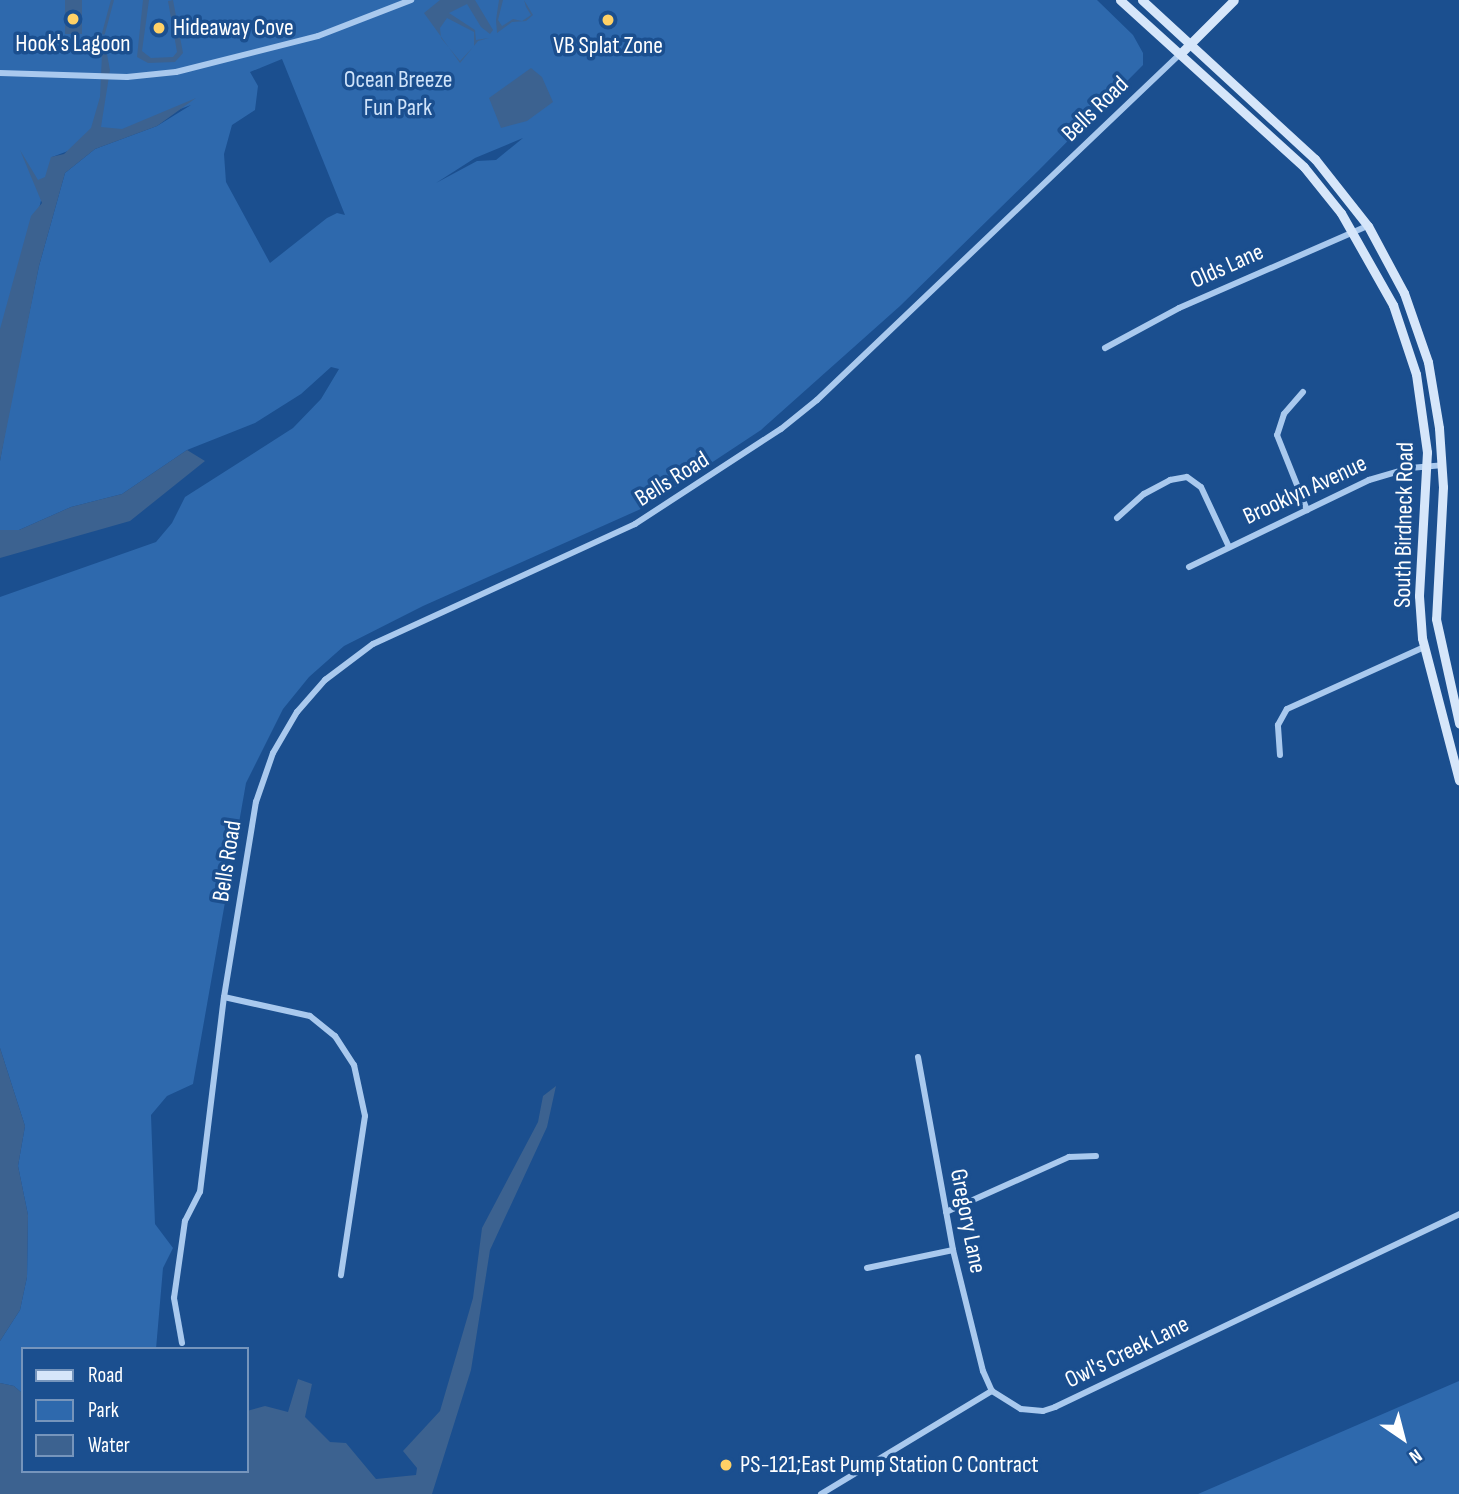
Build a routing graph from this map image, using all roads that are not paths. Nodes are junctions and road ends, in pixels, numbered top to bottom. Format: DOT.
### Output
graph roads {
  1 [pos="411,0"];
  2 [pos="1120,0"];
  3 [pos="1142,0"];
  4 [pos="1234,0"];
  5 [pos="1191,43"];
  6 [pos="1180,54"];
  7 [pos="0,73"];
  8 [pos="1368,226"];
  9 [pos="1353,232"];
  10 [pos="1105,348"];
  11 [pos="1303,392"];
  12 [pos="1443,465"];
  13 [pos="1427,467"];
  14 [pos="1307,510"];
  15 [pos="1117,518"];
  16 [pos="1229,547"];
  17 [pos="1189,567"];
  18 [pos="1424,648"];
  19 [pos="1459,723"];
  20 [pos="1280,755"];
  21 [pos="1459,780"];
  22 [pos="224,997"];
  23 [pos="918,1056"];
  24 [pos="1096,1156"];
  25 [pos="946,1212"];
  26 [pos="1459,1214"];
  27 [pos="953,1250"];
  28 [pos="867,1268"];
  29 [pos="341,1275"];
  30 [pos="182,1343"];
  31 [pos="992,1391"];
  32 [pos="821,1494"];
  1 -- 7 [label="street"];
  2 -- 6 [label="main road, South Birdneck Road"];
  3 -- 5 [label="main road, South Birdneck Road"];
  4 -- 5 [label="main road, Bells Road"];
  5 -- 6 [label="main road, Bells Road"];
  5 -- 8 [label="main road, South Birdneck Road"];
  6 -- 9 [label="main road, South Birdneck Road"];
  6 -- 22 [label="street, Bells Road"];
  8 -- 9 [label="street, Olds Lane"];
  8 -- 12 [label="main road, South Birdneck Road"];
  9 -- 10 [label="street, Olds Lane"];
  9 -- 13 [label="main road, South Birdneck Road"];
  11 -- 14 [label="street"];
  12 -- 13 [label="street, Brooklyn Avenue"];
  12 -- 19 [label="main road, South Birdneck Road"];
  13 -- 14 [label="street, Brooklyn Avenue"];
  13 -- 18 [label="main road, South Birdneck Road"];
  14 -- 16 [label="street, Brooklyn Avenue"];
  15 -- 16 [label="street"];
  16 -- 17 [label="street, Brooklyn Avenue"];
  18 -- 20 [label="street"];
  18 -- 21 [label="main road, South Birdneck Road"];
  22 -- 29 [label="street"];
  22 -- 30 [label="street, Bells Road"];
  23 -- 25 [label="street, Gregory Lane"];
  24 -- 25 [label="street"];
  25 -- 27 [label="street, Gregory Lane"];
  26 -- 31 [label="street, Owl's Creek Lane"];
  27 -- 28 [label="street"];
  27 -- 31 [label="street, Gregory Lane"];
  31 -- 32 [label="street"];
}
